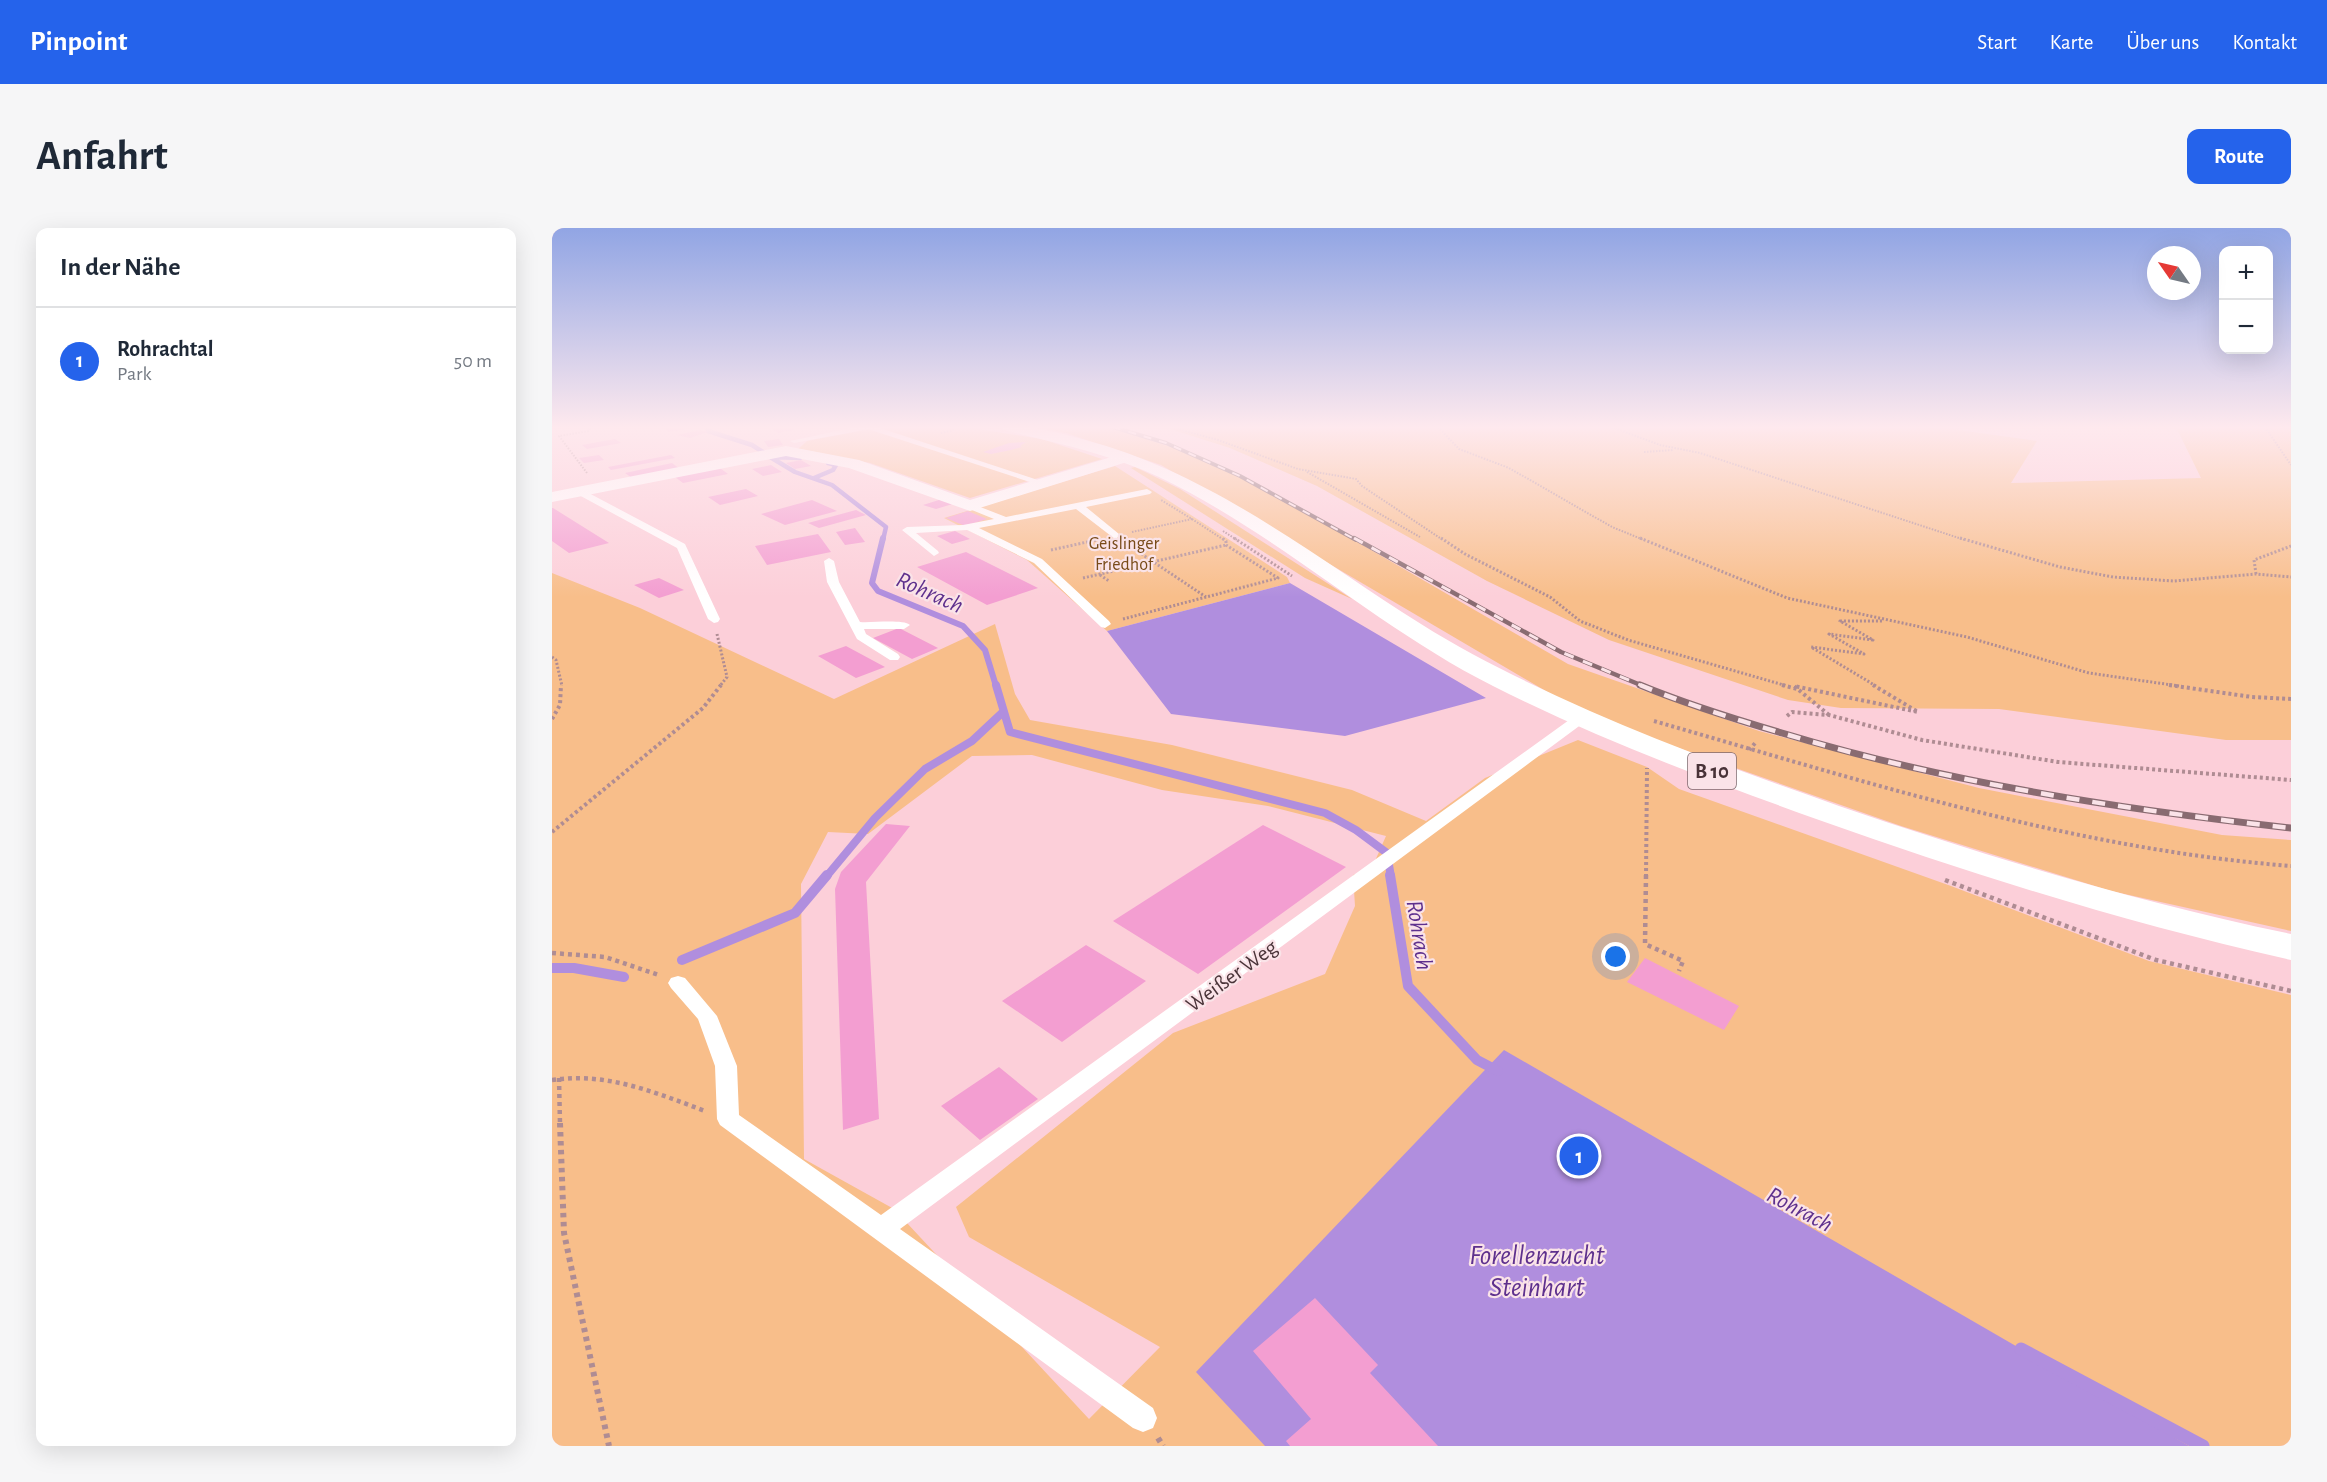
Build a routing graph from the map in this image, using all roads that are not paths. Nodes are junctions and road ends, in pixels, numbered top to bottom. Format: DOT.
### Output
graph roads {
  1 [pos="617,484"];
  2 [pos="908,484"];
  3 [pos="1039,484"];
  4 [pos="1185,484"];
  5 [pos="580,492"];
  6 [pos="1147,492"];
  7 [pos="552,497"];
  8 [pos="970,506"];
  9 [pos="1078,506"];
  10 [pos="1006,520"];
  11 [pos="969,526"];
  12 [pos="1115,536"];
  13 [pos="934,553"];
  14 [pos="829,561"];
  15 [pos="714,619"];
  16 [pos="1105,624"];
  17 [pos="856,625"];
  18 [pos="904,625"];
  19 [pos="894,657"];
  20 [pos="1581,718"];
  21 [pos="2291,947"];
  22 [pos="678,983"];
  23 [pos="880,1230"];
  24 [pos="1143,1418"];
  1 -- 5 [label="street"];
  2 -- 8 [label="street"];
  3 -- 8 [label="street"];
  4 -- 20 [label="main road, B 10"];
  5 -- 7 [label="street"];
  5 -- 15 [label="lane"];
  6 -- 9 [label="lane"];
  8 -- 10 [label="lane"];
  9 -- 10 [label="lane"];
  9 -- 12 [label="lane"];
  10 -- 11 [label="lane"];
  11 -- 13 [label="lane"];
  11 -- 16 [label="lane"];
  14 -- 17 [label="lane"];
  17 -- 18 [label="lane"];
  17 -- 19 [label="lane"];
  20 -- 21 [label="main road, B 10"];
  20 -- 23 [label="lane, Weißer Weg"];
  22 -- 23 [label="lane"];
  23 -- 24 [label="lane"];
}
